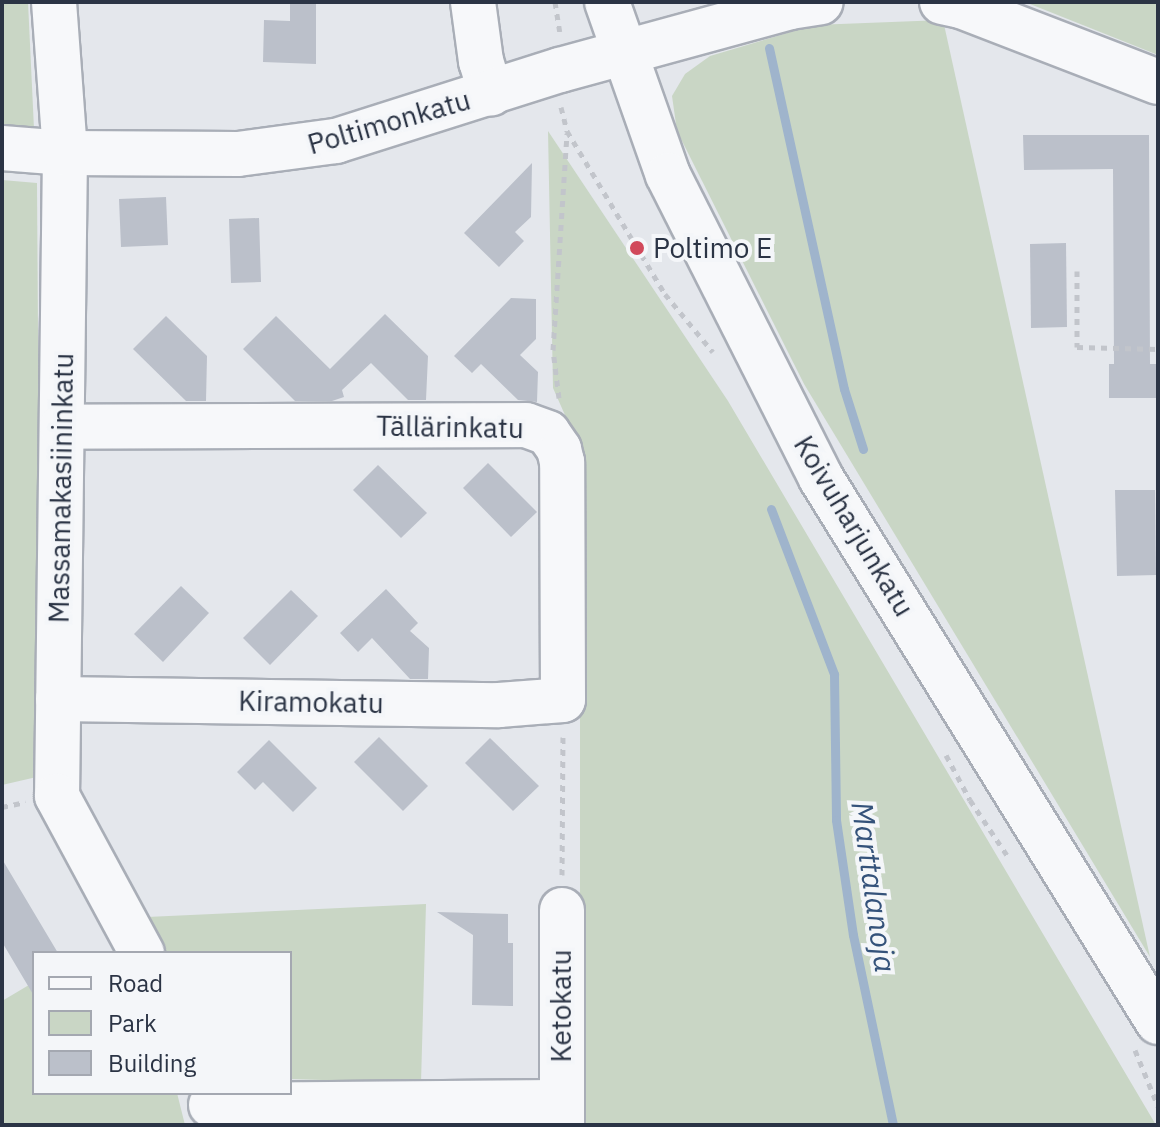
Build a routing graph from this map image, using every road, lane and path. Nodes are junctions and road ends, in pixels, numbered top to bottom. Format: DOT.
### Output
graph roads {
  1 [pos="54,2"];
  2 [pos="473,2"];
  3 [pos="555,2"];
  4 [pos="607,2"];
  5 [pos="821,2"];
  6 [pos="942,2"];
  7 [pos="561,39"];
  8 [pos="626,53"];
  9 [pos="1158,82"];
  10 [pos="491,93"];
  11 [pos="567,131"];
  12 [pos="2,148"];
  13 [pos="65,153"];
  14 [pos="1077,271"];
  15 [pos="1158,349"];
  16 [pos="560,406"];
  17 [pos="62,427"];
  18 [pos="58,699"];
  19 [pos="563,700"];
  20 [pos="562,910"];
  21 [pos="141,951"];
  22 [pos="1158,1022"];
  23 [pos="211,1108"];
  24 [pos="561,1113"];
  1 -- 13 [label="street, Massamakasiininkatu"];
  2 -- 10 [label="street"];
  3 -- 7 [label="path"];
  4 -- 8 [label="street, Koivuharjunkatu"];
  5 -- 8 [label="street, Poltimonkatu"];
  6 -- 9 [label="street"];
  8 -- 10 [label="street, Poltimonkatu"];
  8 -- 22 [label="street, Koivuharjunkatu"];
  10 -- 13 [label="street, Poltimonkatu"];
  11 -- 16 [label="path"];
  12 -- 13 [label="street, Poltimonkatu"];
  13 -- 17 [label="street, Massamakasiininkatu"];
  14 -- 15 [label="path"];
  17 -- 18 [label="street, Massamakasiininkatu"];
  17 -- 19 [label="street, Tällärinkatu"];
  18 -- 19 [label="street, Kiramokatu"];
  18 -- 21 [label="street, Massamakasiininkatu"];
  19 -- 20 [label="path"];
  20 -- 24 [label="street, Ketokatu"];
  23 -- 24 [label="street, Ketokatu"];
}
